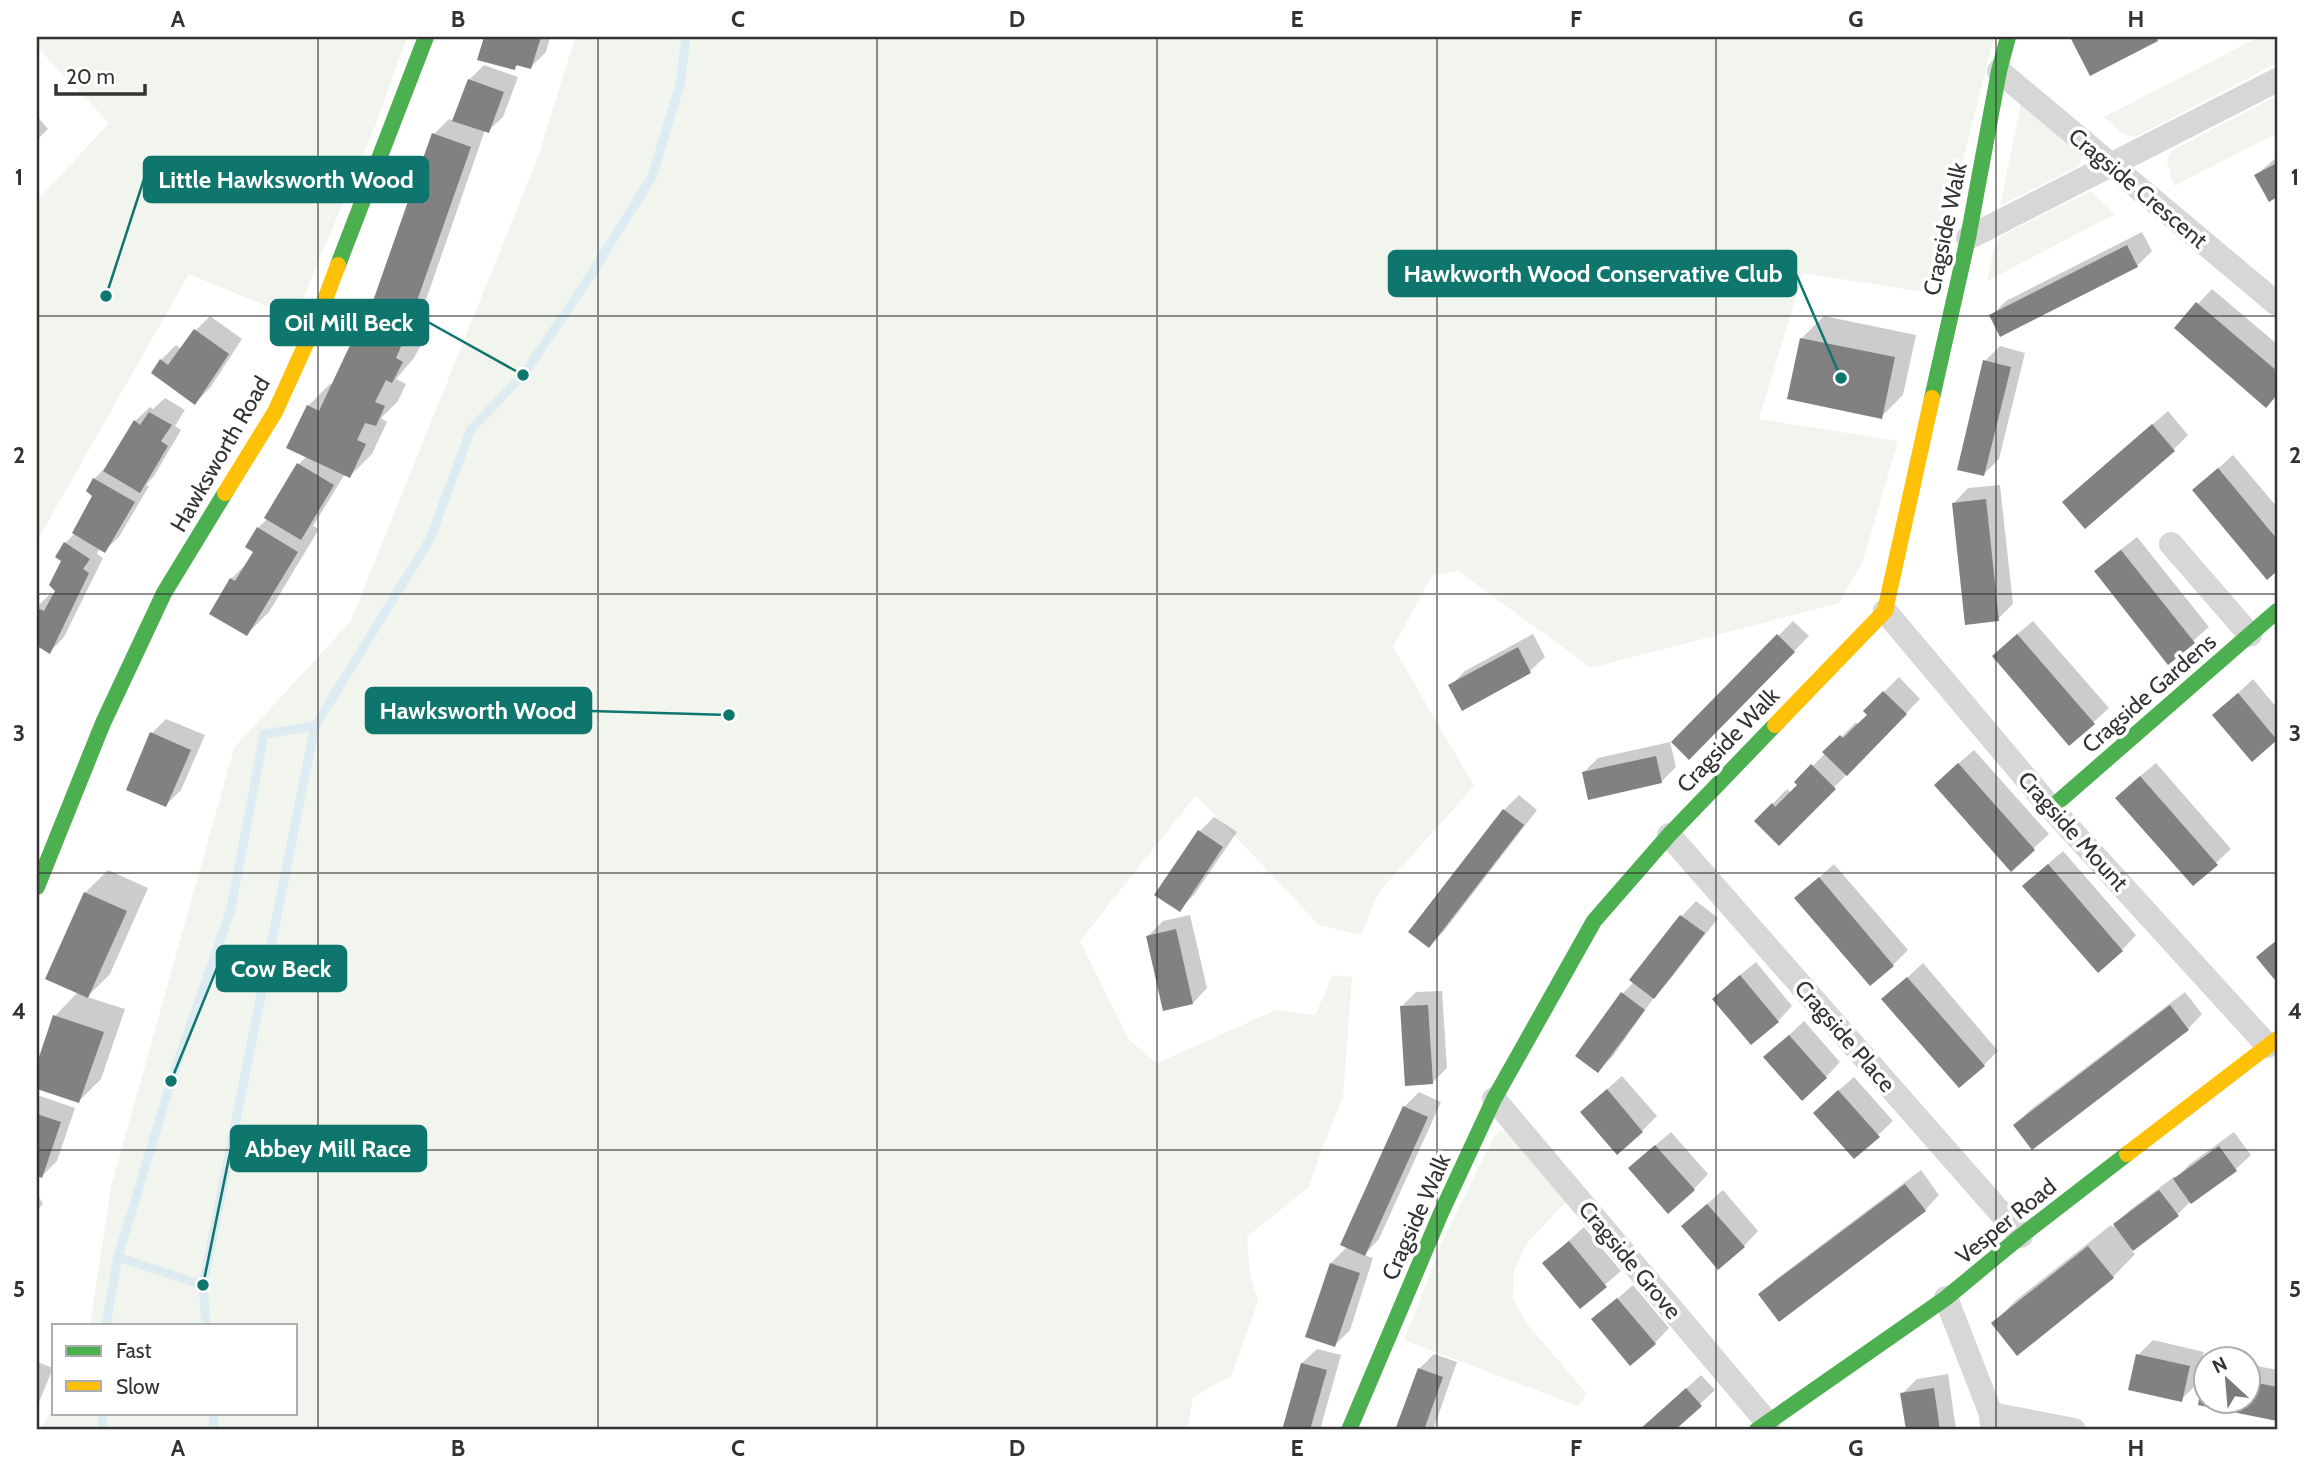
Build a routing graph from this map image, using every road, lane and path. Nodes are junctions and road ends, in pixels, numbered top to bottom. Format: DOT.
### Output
graph roads {
  1 [pos="426,37"];
  2 [pos="2008,37"];
  3 [pos="1999,71"];
  4 [pos="2277,80"];
  5 [pos="2111,167"];
  6 [pos="1969,238"];
  7 [pos="2277,304"];
  8 [pos="2171,544"];
  9 [pos="1885,611"];
  10 [pos="2277,611"];
  11 [pos="2250,635"];
  12 [pos="2051,808"];
  13 [pos="1669,835"];
  14 [pos="37,887"];
  15 [pos="2272,1042"];
  16 [pos="1494,1099"];
  17 [pos="2021,1236"];
  18 [pos="1946,1298"];
  19 [pos="1992,1422"];
  20 [pos="1764,1427"];
  21 [pos="1349,1430"];
  22 [pos="2074,1430"];
  1 -- 14 [label="street, Hawksworth Road"];
  2 -- 3 [label="street, Cragside Walk"];
  3 -- 5 [label="street, Cragside Crescent"];
  3 -- 6 [label="street, Cragside Walk"];
  4 -- 5 [label="street"];
  5 -- 6 [label="street"];
  5 -- 7 [label="street, Cragside Crescent"];
  6 -- 9 [label="street, Cragside Walk"];
  8 -- 11 [label="street"];
  9 -- 12 [label="street, Cragside Mount"];
  9 -- 13 [label="street, Cragside Walk"];
  10 -- 11 [label="street, Cragside Gardens"];
  11 -- 12 [label="street, Cragside Gardens"];
  12 -- 15 [label="street, Cragside Mount"];
  13 -- 16 [label="street, Cragside Walk"];
  13 -- 17 [label="street, Cragside Place"];
  15 -- 17 [label="street, Vesper Road"];
  16 -- 20 [label="street, Cragside Grove"];
  16 -- 21 [label="street, Cragside Walk"];
  17 -- 18 [label="street, Vesper Road"];
  18 -- 19 [label="street"];
  18 -- 20 [label="street, Vesper Road"];
  19 -- 22 [label="street"];
}
